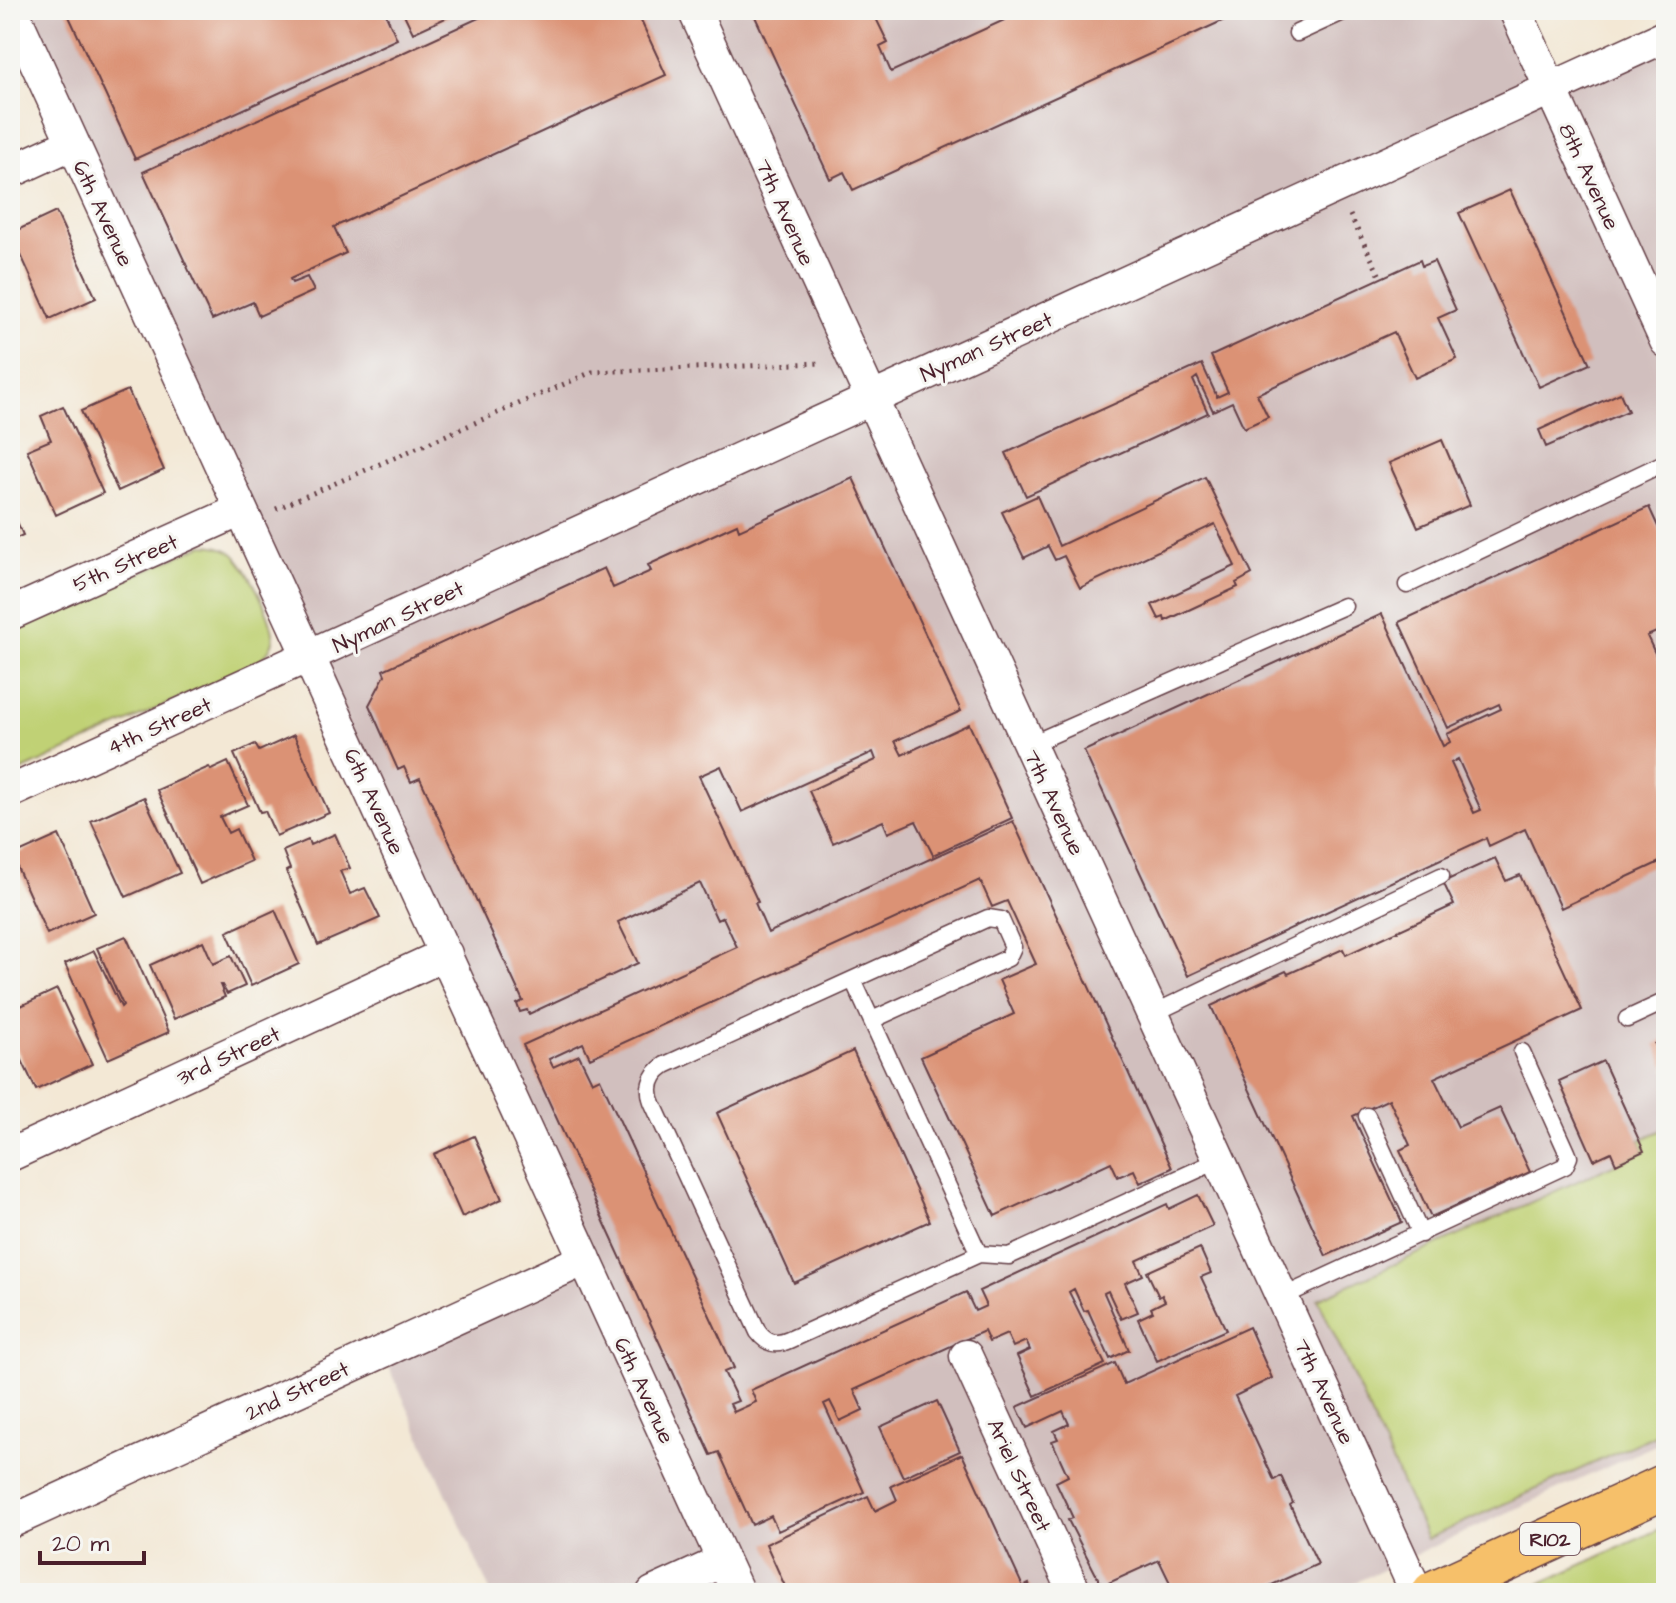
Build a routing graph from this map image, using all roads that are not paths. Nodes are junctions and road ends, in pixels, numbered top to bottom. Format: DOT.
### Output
graph roads {
  1 [pos="12,10"];
  2 [pos="694,10"];
  3 [pos="1347,10"];
  4 [pos="1515,10"];
  5 [pos="1297,33"];
  6 [pos="1666,36"];
  7 [pos="1551,89"];
  8 [pos="73,143"];
  9 [pos="10,172"];
  10 [pos="1666,341"];
  11 [pos="871,398"];
  12 [pos="1666,462"];
  13 [pos="243,516"];
  14 [pos="1407,585"];
  15 [pos="1344,606"];
  16 [pos="10,614"];
  17 [pos="308,657"];
  18 [pos="1029,745"];
  19 [pos="10,792"];
  20 [pos="1441,876"];
  21 [pos="446,954"];
  22 [pos="853,980"];
  23 [pos="1666,1001"];
  24 [pos="1152,1014"];
  25 [pos="1627,1019"];
  26 [pos="872,1020"];
  27 [pos="1522,1052"];
  28 [pos="1367,1116"];
  29 [pos="10,1155"];
  30 [pos="1219,1160"];
  31 [pos="1421,1234"];
  32 [pos="979,1254"];
  33 [pos="585,1259"];
  34 [pos="1282,1297"];
  35 [pos="966,1356"];
  36 [pos="1666,1486"];
  37 [pos="10,1522"];
  38 [pos="723,1561"];
  39 [pos="653,1593"];
  40 [pos="738,1593"];
  41 [pos="1075,1593"];
  42 [pos="1417,1593"];
  43 [pos="1434,1593"];
  1 -- 8 [label="street, 6th Avenue"];
  2 -- 11 [label="street, 7th Avenue"];
  3 -- 5 [label="lane"];
  4 -- 7 [label="street, 8th Avenue"];
  6 -- 7 [label="street, Nyman Street"];
  7 -- 10 [label="street, 8th Avenue"];
  7 -- 11 [label="street, Nyman Street"];
  8 -- 9 [label="street"];
  8 -- 13 [label="street, 6th Avenue"];
  11 -- 17 [label="street, Nyman Street"];
  11 -- 18 [label="street, 7th Avenue"];
  12 -- 14 [label="lane"];
  13 -- 16 [label="street, 5th Street"];
  13 -- 17 [label="street, 6th Avenue"];
  15 -- 18 [label="lane"];
  17 -- 19 [label="street, 4th Street"];
  17 -- 21 [label="street, 6th Avenue"];
  18 -- 24 [label="street, 7th Avenue"];
  20 -- 24 [label="lane"];
  21 -- 29 [label="street, 3rd Street"];
  21 -- 33 [label="street, 6th Avenue"];
  22 -- 26 [label="lane"];
  22 -- 26 [label="lane"];
  22 -- 32 [label="lane"];
  23 -- 25 [label="lane"];
  24 -- 30 [label="street, 7th Avenue"];
  26 -- 32 [label="lane"];
  27 -- 31 [label="lane"];
  28 -- 31 [label="lane"];
  30 -- 32 [label="lane"];
  30 -- 34 [label="street, 7th Avenue"];
  31 -- 34 [label="lane"];
  33 -- 37 [label="street, 2nd Street"];
  33 -- 38 [label="street, 6th Avenue"];
  34 -- 42 [label="street, 7th Avenue"];
  35 -- 41 [label="street, Ariel Street"];
  36 -- 43 [label="main road, R102"];
  38 -- 39 [label="street"];
  38 -- 40 [label="street, 6th Avenue"];
}
